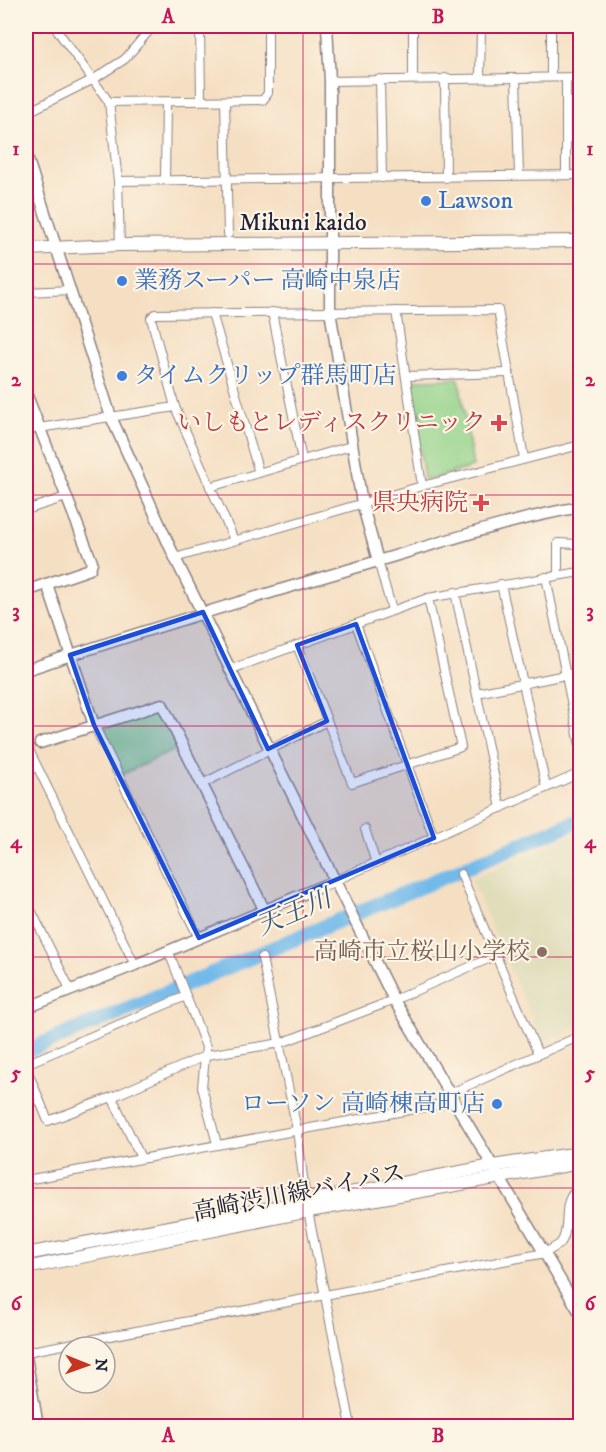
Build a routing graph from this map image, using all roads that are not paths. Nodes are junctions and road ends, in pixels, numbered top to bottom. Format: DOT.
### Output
graph roads {
  1 [pos="54,26"];
  2 [pos="153,26"];
  3 [pos="200,26"];
  4 [pos="268,26"];
  5 [pos="327,26"];
  6 [pos="413,26"];
  7 [pos="481,26"];
  8 [pos="551,26"];
  9 [pos="551,77"];
  10 [pos="580,77"];
  11 [pos="445,78"];
  12 [pos="480,78"];
  13 [pos="516,78"];
  14 [pos="566,78"];
  15 [pos="94,79"];
  16 [pos="381,79"];
  17 [pos="413,79"];
  18 [pos="330,81"];
  19 [pos="201,100"];
  20 [pos="225,101"];
  21 [pos="109,102"];
  22 [pos="166,102"];
  23 [pos="26,113"];
  24 [pos="26,154"];
  25 [pos="519,175"];
  26 [pos="566,175"];
  27 [pos="580,175"];
  28 [pos="382,178"];
  29 [pos="446,178"];
  30 [pos="330,179"];
  31 [pos="165,180"];
  32 [pos="228,180"];
  33 [pos="118,181"];
  34 [pos="228,234"];
  35 [pos="580,240"];
  36 [pos="120,245"];
  37 [pos="330,245"];
  38 [pos="26,249"];
  39 [pos="58,249"];
  40 [pos="71,290"];
  41 [pos="26,292"];
  42 [pos="330,311"];
  43 [pos="396,311"];
  44 [pos="272,312"];
  45 [pos="212,313"];
  46 [pos="507,373"];
  47 [pos="406,376"];
  48 [pos="26,393"];
  49 [pos="175,407"];
  50 [pos="111,417"];
  51 [pos="39,427"];
  52 [pos="26,430"];
  53 [pos="580,445"];
  54 [pos="351,446"];
  55 [pos="524,458"];
  56 [pos="302,460"];
  57 [pos="259,473"];
  58 [pos="422,486"];
  59 [pos="210,487"];
  60 [pos="66,497"];
  61 [pos="362,503"];
  62 [pos="580,507"];
  63 [pos="26,510"];
  64 [pos="234,540"];
  65 [pos="577,544"];
  66 [pos="175,558"];
  67 [pos="378,561"];
  68 [pos="580,572"];
  69 [pos="558,575"];
  70 [pos="546,576"];
  71 [pos="47,584"];
  72 [pos="501,584"];
  73 [pos="26,591"];
  74 [pos="455,591"];
  75 [pos="428,598"];
  76 [pos="392,610"];
  77 [pos="203,612"];
  78 [pos="356,624"];
  79 [pos="297,645"];
  80 [pos="70,655"];
  81 [pos="26,670"];
  82 [pos="229,670"];
  83 [pos="580,672"];
  84 [pos="566,675"];
  85 [pos="521,685"];
  86 [pos="477,693"];
  87 [pos="327,721"];
  88 [pos="94,725"];
  89 [pos="40,743"];
  90 [pos="580,745"];
  91 [pos="27,748"];
  92 [pos="268,749"];
  93 [pos="407,766"];
  94 [pos="580,773"];
  95 [pos="202,784"];
  96 [pos="546,787"];
  97 [pos="501,808"];
  98 [pos="365,829"];
  99 [pos="434,838"];
  100 [pos="376,863"];
  101 [pos="461,874"];
  102 [pos="334,881"];
  103 [pos="26,900"];
  104 [pos="265,911"];
  105 [pos="199,938"];
  106 [pos="168,950"];
  107 [pos="496,955"];
  108 [pos="262,958"];
  109 [pos="135,965"];
  110 [pos="70,989"];
  111 [pos="185,993"];
  112 [pos="394,1000"];
  113 [pos="26,1008"];
  114 [pos="580,1036"];
  115 [pos="281,1043"];
  116 [pos="538,1054"];
  117 [pos="207,1055"];
  118 [pos="26,1066"];
  119 [pos="112,1097"];
  120 [pos="451,1098"];
  121 [pos="297,1130"];
  122 [pos="217,1144"];
  123 [pos="580,1153"];
  124 [pos="141,1158"];
  125 [pos="580,1163"];
  126 [pos="495,1171"];
  127 [pos="26,1180"];
  128 [pos="580,1188"];
  129 [pos="307,1206"];
  130 [pos="545,1253"];
  131 [pos="26,1254"];
  132 [pos="26,1268"];
  133 [pos="324,1293"];
  134 [pos="580,1313"];
  135 [pos="26,1352"];
  136 [pos="26,1357"];
  137 [pos="38,1426"];
  138 [pos="351,1426"];
  1 -- 15 [label="street"];
  2 -- 15 [label="street"];
  3 -- 19 [label="street"];
  4 -- 20 [label="street"];
  5 -- 18 [label="street"];
  6 -- 17 [label="street"];
  7 -- 12 [label="street"];
  8 -- 9 [label="street"];
  9 -- 13 [label="street"];
  9 -- 14 [label="street"];
  10 -- 14 [label="street"];
  11 -- 12 [label="street"];
  11 -- 17 [label="street"];
  11 -- 29 [label="street"];
  12 -- 13 [label="street"];
  13 -- 25 [label="street"];
  14 -- 26 [label="street"];
  15 -- 21 [label="street"];
  15 -- 23 [label="street"];
  16 -- 17 [label="street"];
  16 -- 18 [label="street"];
  16 -- 28 [label="street"];
  18 -- 30 [label="street"];
  19 -- 20 [label="street"];
  19 -- 22 [label="street"];
  20 -- 32 [label="street"];
  21 -- 22 [label="street"];
  21 -- 33 [label="street"];
  22 -- 31 [label="street"];
  24 -- 39 [label="street"];
  25 -- 26 [label="street"];
  25 -- 29 [label="street"];
  26 -- 27 [label="street"];
  28 -- 29 [label="street"];
  28 -- 30 [label="street"];
  30 -- 32 [label="street"];
  30 -- 37 [label="street"];
  31 -- 32 [label="street"];
  31 -- 33 [label="street"];
  32 -- 34 [label="street"];
  33 -- 36 [label="street"];
  35 -- 37 [label="main road, Mikuni kaido"];
  36 -- 37 [label="main road, Mikuni kaido"];
  36 -- 39 [label="main road, Mikuni kaido"];
  37 -- 42 [label="street"];
  38 -- 39 [label="main road, Mikuni kaido"];
  39 -- 40 [label="street"];
  40 -- 41 [label="street"];
  40 -- 50 [label="street"];
  42 -- 43 [label="street"];
  42 -- 44 [label="street"];
  42 -- 54 [label="street"];
  43 -- 46 [label="street"];
  43 -- 47 [label="street"];
  44 -- 45 [label="street"];
  44 -- 56 [label="street"];
  45 -- 49 [label="street"];
  45 -- 57 [label="street"];
  46 -- 47 [label="street"];
  46 -- 55 [label="street"];
  47 -- 58 [label="street"];
  48 -- 51 [label="street"];
  49 -- 50 [label="street"];
  49 -- 59 [label="street"];
  50 -- 51 [label="street"];
  50 -- 66 [label="street"];
  51 -- 52 [label="street"];
  51 -- 60 [label="street"];
  53 -- 55 [label="street"];
  54 -- 56 [label="street"];
  54 -- 61 [label="street"];
  55 -- 58 [label="street"];
  56 -- 57 [label="street"];
  57 -- 59 [label="street"];
  58 -- 61 [label="street"];
  59 -- 64 [label="street"];
  60 -- 63 [label="street"];
  60 -- 71 [label="street"];
  61 -- 64 [label="street"];
  61 -- 67 [label="street"];
  62 -- 67 [label="street"];
  64 -- 66 [label="street"];
  65 -- 69 [label="street"];
  66 -- 77 [label="street"];
  67 -- 76 [label="street"];
  67 -- 77 [label="street"];
  68 -- 69 [label="street"];
  69 -- 70 [label="street"];
  70 -- 72 [label="street"];
  70 -- 84 [label="street"];
  71 -- 73 [label="street"];
  71 -- 80 [label="street"];
  72 -- 74 [label="street"];
  72 -- 85 [label="street"];
  74 -- 75 [label="street"];
  74 -- 86 [label="street"];
  75 -- 76 [label="street"];
  75 -- 93 [label="street"];
  76 -- 78 [label="street"];
  77 -- 80 [label="street"];
  77 -- 82 [label="street"];
  78 -- 79 [label="street"];
  78 -- 93 [label="street"];
  79 -- 82 [label="street"];
  79 -- 87 [label="street"];
  80 -- 81 [label="street"];
  80 -- 88 [label="street"];
  82 -- 92 [label="street"];
  83 -- 84 [label="street"];
  84 -- 85 [label="street"];
  84 -- 90 [label="street"];
  85 -- 86 [label="street"];
  85 -- 96 [label="street"];
  86 -- 97 [label="street"];
  87 -- 92 [label="street"];
  87 -- 93 [label="street"];
  88 -- 89 [label="street"];
  88 -- 95 [label="street"];
  88 -- 105 [label="street"];
  89 -- 91 [label="street"];
  91 -- 109 [label="street"];
  92 -- 95 [label="street"];
  92 -- 102 [label="street"];
  93 -- 99 [label="street"];
  94 -- 96 [label="street"];
  95 -- 104 [label="street"];
  96 -- 97 [label="street"];
  97 -- 99 [label="street"];
  98 -- 100 [label="street"];
  99 -- 100 [label="street"];
  100 -- 102 [label="street"];
  101 -- 107 [label="street"];
  102 -- 104 [label="street"];
  102 -- 112 [label="street"];
  103 -- 110 [label="street"];
  104 -- 105 [label="street"];
  105 -- 106 [label="street"];
  106 -- 109 [label="street"];
  106 -- 111 [label="street"];
  107 -- 112 [label="street"];
  107 -- 116 [label="street"];
  108 -- 115 [label="street"];
  109 -- 110 [label="street"];
  110 -- 113 [label="street"];
  111 -- 117 [label="street"];
  111 -- 118 [label="street"];
  112 -- 115 [label="street"];
  112 -- 120 [label="street"];
  114 -- 116 [label="street"];
  115 -- 117 [label="street"];
  115 -- 121 [label="street"];
  116 -- 120 [label="street"];
  117 -- 119 [label="street"];
  117 -- 122 [label="street"];
  118 -- 119 [label="street"];
  119 -- 124 [label="street"];
  120 -- 121 [label="street"];
  120 -- 126 [label="street"];
  121 -- 122 [label="street"];
  121 -- 129 [label="street"];
  122 -- 124 [label="street"];
  123 -- 126 [label="main road, 高崎渋川線バイパス"];
  124 -- 127 [label="street"];
  125 -- 126 [label="main road, 高崎渋川線バイパス"];
  126 -- 129 [label="main road, 高崎渋川線バイパス"];
  126 -- 130 [label="street"];
  128 -- 130 [label="street"];
  129 -- 131 [label="main road, 高崎渋川線バイパス"];
  129 -- 132 [label="main road, 高崎渋川線バイパス"];
  129 -- 133 [label="street"];
  130 -- 133 [label="street"];
  130 -- 134 [label="street"];
  133 -- 135 [label="street"];
  133 -- 138 [label="street"];
  136 -- 137 [label="street"];
}
